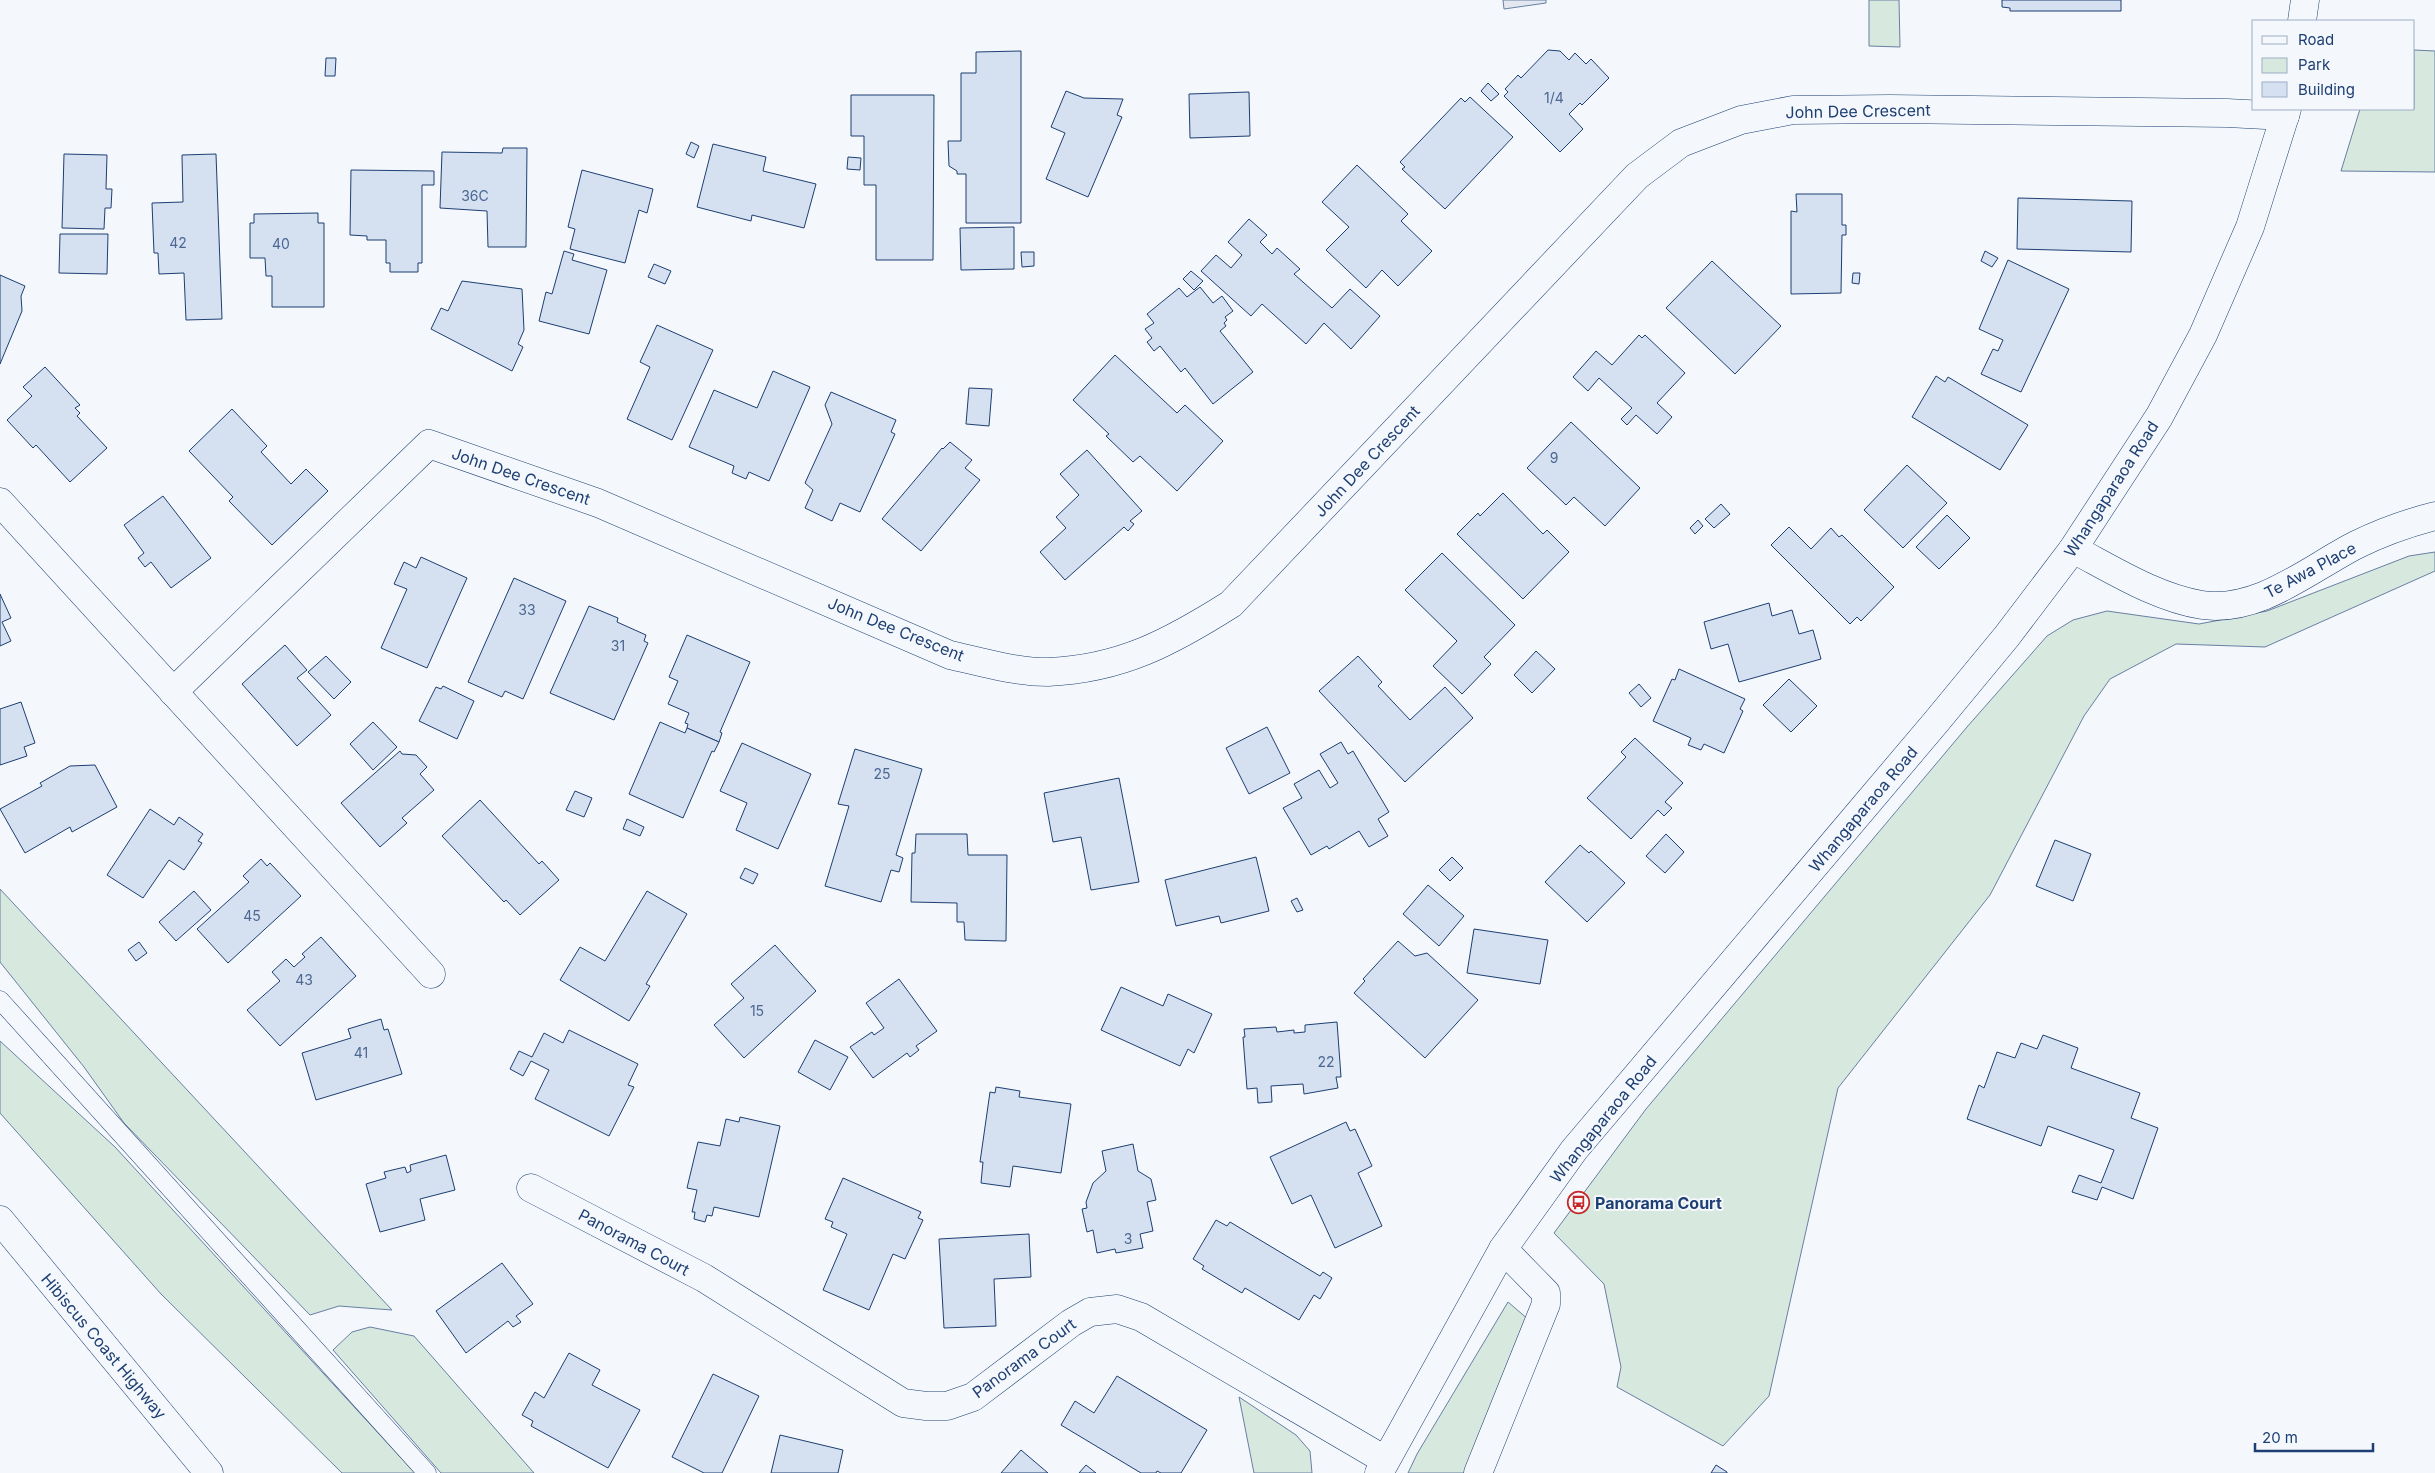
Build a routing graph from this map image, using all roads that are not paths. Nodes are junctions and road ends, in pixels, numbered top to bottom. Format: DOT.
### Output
graph roads {
  1 [pos="2305,0"];
  2 [pos="2302,20"];
  3 [pos="2286,112"];
  4 [pos="0,502"];
  5 [pos="2435,516"];
  6 [pos="2073,549"];
  7 [pos="173,692"];
  8 [pos="431,974"];
  9 [pos="0,1000"];
  10 [pos="531,1188"];
  11 [pos="0,1220"];
  12 [pos="1503,1249"];
  13 [pos="1382,1466"];
  14 [pos="209,1473"];
  15 [pos="427,1473"];
  16 [pos="1478,1473"];
  1 -- 2 [label="street"];
  3 -- 6 [label="street, Whangaparaoa Road"];
  3 -- 7 [label="street, John Dee Crescent"];
  4 -- 7 [label="street"];
  5 -- 6 [label="street, Te Awa Place"];
  6 -- 12 [label="street, Whangaparaoa Road"];
  7 -- 8 [label="street"];
  9 -- 15 [label="lane"];
  10 -- 13 [label="street, Panorama Court"];
  11 -- 14 [label="street, Hibiscus Coast Highway"];
  12 -- 13 [label="street, Whangaparaoa Road"];
  12 -- 16 [label="street"];
}
